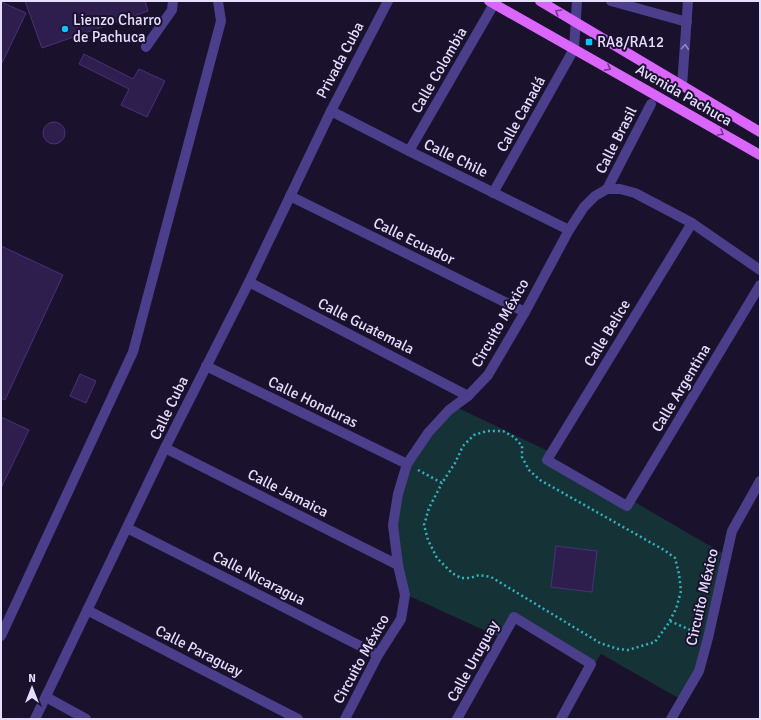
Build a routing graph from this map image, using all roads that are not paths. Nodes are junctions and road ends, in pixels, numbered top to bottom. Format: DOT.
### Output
graph roads {
  1 [pos="173,1"];
  2 [pos="218,1"];
  3 [pos="388,1"];
  4 [pos="540,1"];
  5 [pos="577,1"];
  6 [pos="611,1"];
  7 [pos="688,1"];
  8 [pos="491,3"];
  9 [pos="576,22"];
  10 [pos="687,22"];
  11 [pos="146,47"];
  12 [pos="574,50"];
  13 [pos="682,86"];
  14 [pos="651,104"];
  15 [pos="331,111"];
  16 [pos="760,132"];
  17 [pos="409,151"];
  18 [pos="760,155"];
  19 [pos="606,190"];
  20 [pos="494,192"];
  21 [pos="290,196"];
  22 [pos="692,223"];
  23 [pos="569,230"];
  24 [pos="760,270"];
  25 [pos="249,282"];
  26 [pos="760,285"];
  27 [pos="525,312"];
  28 [pos="206,366"];
  29 [pos="468,396"];
  30 [pos="165,448"];
  31 [pos="407,464"];
  32 [pos="760,481"];
  33 [pos="627,506"];
  34 [pos="127,528"];
  35 [pos="398,565"];
  36 [pos="87,610"];
  37 [pos="1,636"];
  38 [pos="378,655"];
  39 [pos="46,697"];
  40 [pos="35,719"];
  41 [pos="86,719"];
  42 [pos="298,719"];
  43 [pos="345,719"];
  44 [pos="458,719"];
  45 [pos="561,719"];
  46 [pos="671,719"];
  1 -- 11 [label="street"];
  2 -- 37 [label="street"];
  3 -- 15 [label="street, Privada Cuba"];
  9 -- 4 [label="main road, Avenida Pachuca, one-way"];
  5 -- 9 [label="street"];
  6 -- 10 [label="street"];
  7 -- 10 [label="street"];
  8 -- 12 [label="main road, Avenida Pachuca"];
  8 -- 17 [label="street, Calle Colombia"];
  9 -- 12 [label="street"];
  9 -- 13 [label="main road, Avenida Pachuca"];
  13 -- 10 [label="street, one-way"];
  12 -- 18 [label="main road, Avenida Pachuca, one-way"];
  12 -- 20 [label="street, Calle Canadá"];
  13 -- 16 [label="main road, Avenida Pachuca"];
  14 -- 19 [label="street, Calle Brasil"];
  15 -- 17 [label="street, Calle Chile"];
  15 -- 21 [label="street, Calle Cuba"];
  17 -- 20 [label="street, Calle Chile"];
  19 -- 22 [label="street"];
  19 -- 23 [label="street, Circuito México"];
  20 -- 23 [label="street, Calle Chile"];
  21 -- 25 [label="street, Calle Cuba"];
  21 -- 27 [label="street, Calle Ecuador"];
  22 -- 24 [label="street"];
  22 -- 33 [label="street, Calle Belice"];
  23 -- 27 [label="street, Circuito México"];
  25 -- 28 [label="street, Calle Cuba"];
  25 -- 29 [label="street, Calle Guatemala"];
  26 -- 33 [label="street, Calle Argentina"];
  27 -- 29 [label="street, Circuito México"];
  28 -- 30 [label="street, Calle Cuba"];
  28 -- 31 [label="street, Calle Honduras"];
  29 -- 31 [label="street, Circuito México"];
  30 -- 34 [label="street, Calle Cuba"];
  30 -- 35 [label="street, Calle Jamaica"];
  31 -- 35 [label="street, Circuito México"];
  32 -- 46 [label="street, Circuito México"];
  34 -- 36 [label="street, Calle Cuba"];
  34 -- 38 [label="street, Calle Nicaragua"];
  35 -- 38 [label="street, Circuito México"];
  36 -- 39 [label="street, Calle Cuba"];
  36 -- 42 [label="street, Calle Paraguay"];
  38 -- 43 [label="street, Circuito México"];
  39 -- 40 [label="street, Calle Cuba"];
  39 -- 41 [label="street"];
  44 -- 45 [label="street, Calle Uruguay"];
}
